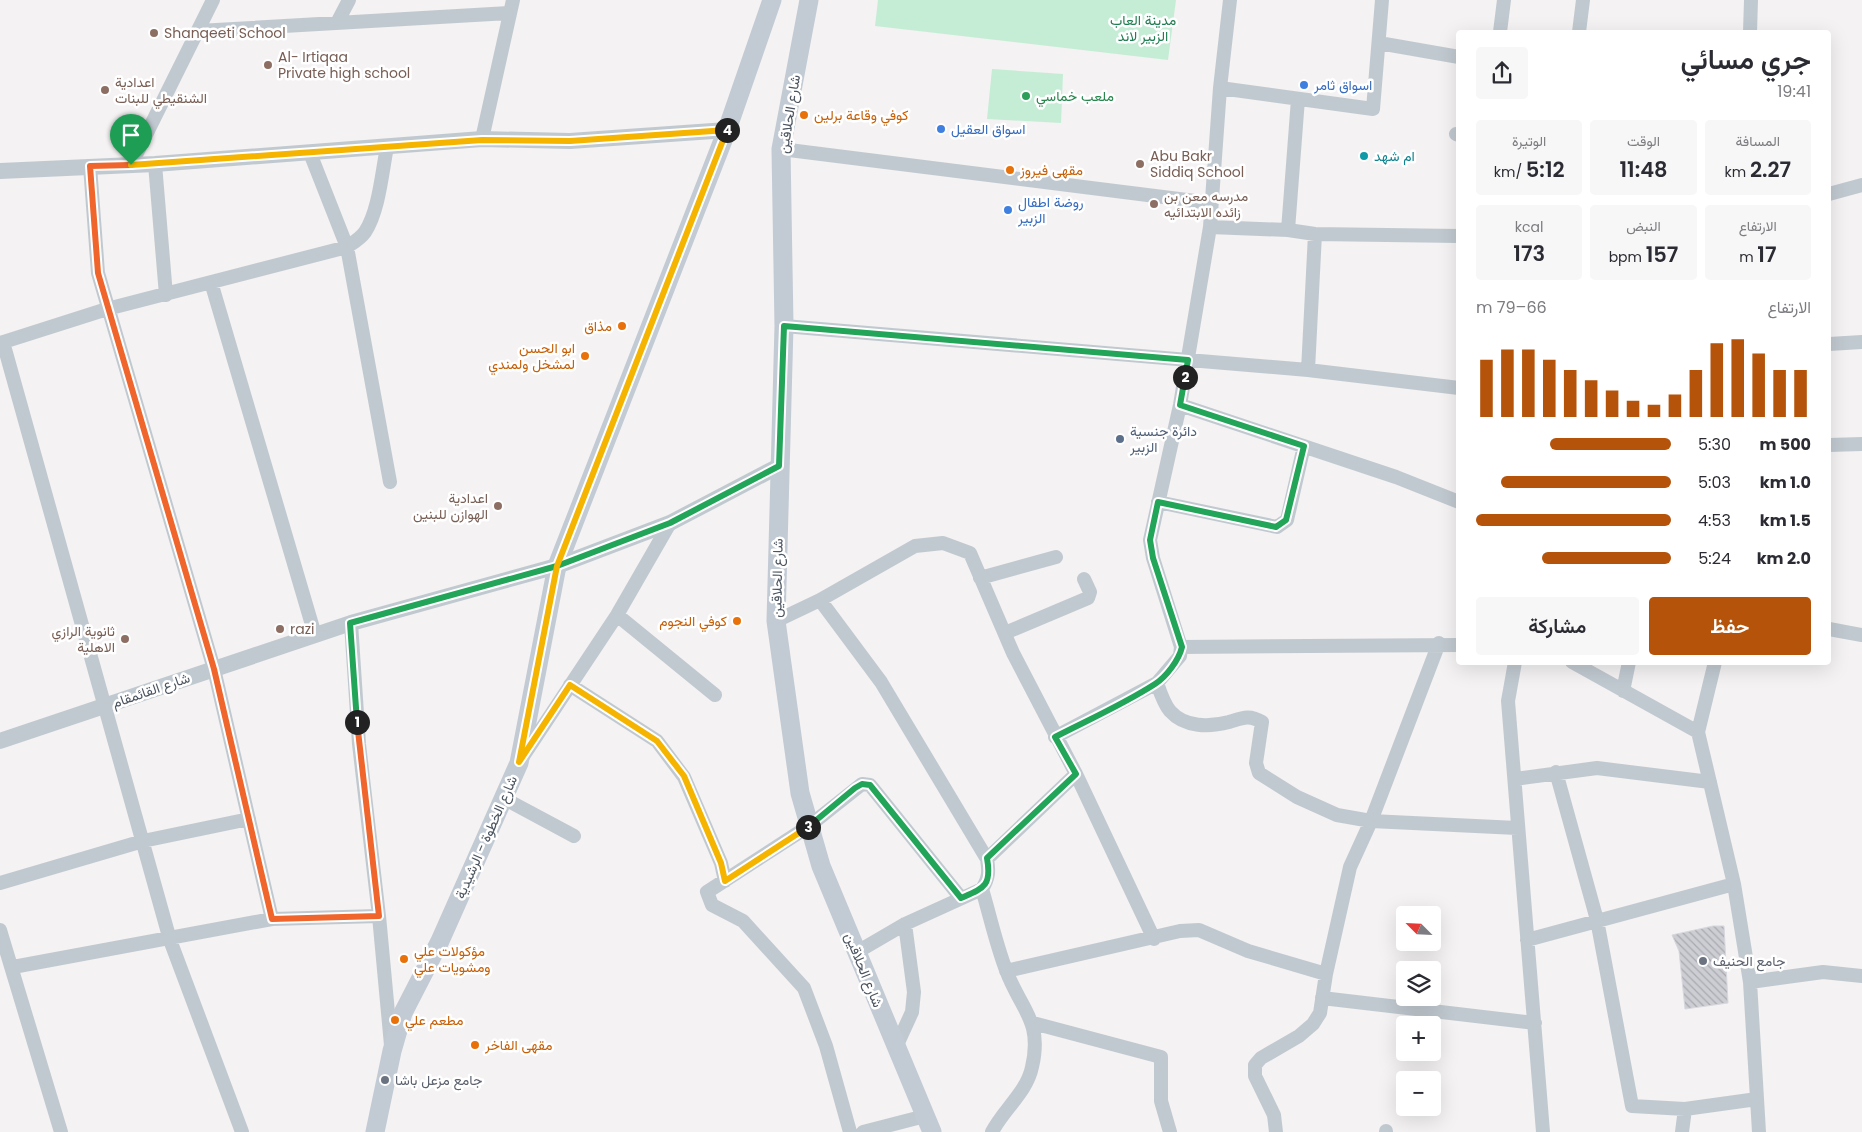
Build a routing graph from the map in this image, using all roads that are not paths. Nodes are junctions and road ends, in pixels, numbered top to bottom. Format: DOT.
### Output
graph roads {
  1 [pos="213,0"];
  2 [pos="349,0"];
  3 [pos="772,0"];
  4 [pos="808,0"];
  5 [pos="1230,0"];
  6 [pos="1382,0"];
  7 [pos="1504,0"];
  8 [pos="1583,0"];
  9 [pos="1751,0"];
  10 [pos="511,7"];
  11 [pos="337,23"];
  12 [pos="1500,30"];
  13 [pos="1579,30"];
  14 [pos="1750,30"];
  15 [pos="198,31"];
  16 [pos="1379,43"];
  17 [pos="1456,56"];
  18 [pos="1220,88"];
  19 [pos="1298,99"];
  20 [pos="727,130"];
  21 [pos="482,140"];
  22 [pos="387,147"];
  23 [pos="781,149"];
  24 [pos="310,153"];
  25 [pos="155,164"];
  26 [pos="131,165"];
  27 [pos="90,166"];
  28 [pos="0,171"];
  29 [pos="1862,185"];
  30 [pos="1831,193"];
  31 [pos="1211,203"];
  32 [pos="1210,228"];
  33 [pos="1288,230"];
  34 [pos="1315,234"];
  35 [pos="1456,236"];
  36 [pos="347,247"];
  37 [pos="211,282"];
  38 [pos="166,295"];
  39 [pos="107,309"];
  40 [pos="784,326"];
  41 [pos="1862,342"];
  42 [pos="1,343"];
  43 [pos="1831,344"];
  44 [pos="1188,360"];
  45 [pos="1308,370"];
  46 [pos="1456,388"];
  47 [pos="1180,405"];
  48 [pos="1862,444"];
  49 [pos="1831,445"];
  50 [pos="1304,446"];
  51 [pos="779,466"];
  52 [pos="390,482"];
  53 [pos="1456,501"];
  54 [pos="1158,502"];
  55 [pos="670,523"];
  56 [pos="1056,557"];
  57 [pos="557,566"];
  58 [pos="980,578"];
  59 [pos="1084,579"];
  60 [pos="820,600"];
  61 [pos="617,615"];
  62 [pos="776,621"];
  63 [pos="350,623"];
  64 [pos="1831,629"];
  65 [pos="1005,634"];
  66 [pos="315,635"];
  67 [pos="1862,635"];
  68 [pos="1439,643"];
  69 [pos="1456,645"];
  70 [pos="1182,647"];
  71 [pos="1514,665"];
  72 [pos="1577,665"];
  73 [pos="1628,665"];
  74 [pos="1714,665"];
  75 [pos="214,669"];
  76 [pos="1157,683"];
  77 [pos="570,685"];
  78 [pos="1623,691"];
  79 [pos="715,695"];
  80 [pos="104,706"];
  81 [pos="1698,732"];
  82 [pos="1055,737"];
  83 [pos="0,741"];
  84 [pos="519,762"];
  85 [pos="1556,772"];
  86 [pos="1076,774"];
  87 [pos="1514,779"];
  88 [pos="1710,782"];
  89 [pos="503,798"];
  90 [pos="249,819"];
  91 [pos="1371,821"];
  92 [pos="809,826"];
  93 [pos="1518,828"];
  94 [pos="574,836"];
  95 [pos="143,842"];
  96 [pos="987,858"];
  97 [pos="725,881"];
  98 [pos="0,883"];
  99 [pos="1734,884"];
  100 [pos="982,889"];
  101 [pos="961,898"];
  102 [pos="379,916"];
  103 [pos="272,919"];
  104 [pos="1597,920"];
  105 [pos="905,924"];
  106 [pos="0,930"];
  107 [pos="1154,939"];
  108 [pos="170,940"];
  109 [pos="1527,940"];
  110 [pos="856,952"];
  111 [pos="13,968"];
  112 [pos="1006,971"];
  113 [pos="1326,974"];
  114 [pos="1862,976"];
  115 [pos="1750,982"];
  116 [pos="1322,998"];
  117 [pos="1033,1023"];
  118 [pos="1534,1023"];
  119 [pos="896,1047"];
  120 [pos="392,1051"];
  121 [pos="1757,1099"];
  122 [pos="1685,1109"];
  123 [pos="929,1124"];
  124 [pos="878,1131"];
  125 [pos="61,1132"];
  126 [pos="242,1132"];
  127 [pos="375,1132"];
  128 [pos="850,1132"];
  129 [pos="863,1132"];
  130 [pos="992,1132"];
  131 [pos="1170,1132"];
  132 [pos="1276,1132"];
  133 [pos="1543,1132"];
  134 [pos="1682,1132"];
  135 [pos="1760,1132"];
  1 -- 15 [label="street"];
  2 -- 11 [label="street"];
  3 -- 20 [label="main road, شارع الخطوة - الرشيدية"];
  4 -- 23 [label="main road, شارع الحلاقين"];
  5 -- 18 [label="street"];
  6 -- 16 [label="street"];
  7 -- 12 [label="street"];
  8 -- 13 [label="street"];
  9 -- 14 [label="street"];
  10 -- 11 [label="street"];
  10 -- 21 [label="street"];
  11 -- 15 [label="street"];
  15 -- 26 [label="street"];
  16 -- 17 [label="street"];
  16 -- 19 [label="street"];
  18 -- 19 [label="street"];
  18 -- 31 [label="street"];
  19 -- 33 [label="street"];
  20 -- 21 [label="street"];
  20 -- 57 [label="main road, شارع الخطوة - الرشيدية"];
  21 -- 22 [label="street"];
  22 -- 24 [label="street"];
  22 -- 36 [label="street"];
  23 -- 31 [label="street"];
  23 -- 40 [label="main road, شارع الحلاقين"];
  24 -- 25 [label="street"];
  24 -- 36 [label="street"];
  25 -- 26 [label="street"];
  25 -- 38 [label="street"];
  26 -- 27 [label="street"];
  27 -- 28 [label="street"];
  27 -- 39 [label="street"];
  29 -- 30 [label="street"];
  31 -- 32 [label="street"];
  32 -- 33 [label="street"];
  32 -- 44 [label="street"];
  33 -- 34 [label="street"];
  34 -- 35 [label="street"];
  34 -- 45 [label="street"];
  36 -- 37 [label="street"];
  36 -- 52 [label="street"];
  37 -- 38 [label="street"];
  37 -- 66 [label="street"];
  38 -- 39 [label="street"];
  39 -- 42 [label="street"];
  39 -- 75 [label="street"];
  40 -- 44 [label="street"];
  40 -- 51 [label="main road, شارع الحلاقين"];
  41 -- 43 [label="street"];
  42 -- 80 [label="street"];
  44 -- 45 [label="street"];
  44 -- 47 [label="street"];
  45 -- 46 [label="street"];
  47 -- 50 [label="street"];
  47 -- 54 [label="street"];
  48 -- 49 [label="street"];
  50 -- 53 [label="street"];
  50 -- 54 [label="street"];
  51 -- 55 [label="street, شارع القائمقام"];
  51 -- 62 [label="main road, شارع الحلاقين"];
  54 -- 70 [label="street"];
  55 -- 57 [label="street, شارع القائمقام"];
  55 -- 61 [label="street"];
  56 -- 58 [label="street"];
  57 -- 63 [label="street, شارع القائمقام"];
  57 -- 84 [label="main road, شارع الخطوة - الرشيدية"];
  58 -- 60 [label="street"];
  58 -- 65 [label="street"];
  59 -- 65 [label="street"];
  60 -- 62 [label="street"];
  60 -- 96 [label="street"];
  61 -- 77 [label="street"];
  61 -- 79 [label="street"];
  62 -- 92 [label="main road, شارع الحلاقين"];
  63 -- 66 [label="street, شارع القائمقام"];
  63 -- 102 [label="street"];
  64 -- 67 [label="street"];
  65 -- 82 [label="street"];
  66 -- 75 [label="street, شارع القائمقام"];
  68 -- 69 [label="street"];
  68 -- 70 [label="street"];
  68 -- 91 [label="street"];
  70 -- 76 [label="street"];
  71 -- 87 [label="street"];
  72 -- 78 [label="street"];
  73 -- 78 [label="street"];
  74 -- 81 [label="street"];
  75 -- 80 [label="street, شارع القائمقام"];
  75 -- 90 [label="street"];
  76 -- 82 [label="street"];
  76 -- 91 [label="street"];
  77 -- 84 [label="street"];
  77 -- 97 [label="street"];
  78 -- 81 [label="street"];
  80 -- 83 [label="street, شارع القائمقام"];
  80 -- 95 [label="street"];
  81 -- 88 [label="street"];
  82 -- 86 [label="street"];
  84 -- 89 [label="main road, شارع الخطوة - الرشيدية"];
  85 -- 87 [label="street"];
  85 -- 88 [label="street"];
  85 -- 104 [label="street"];
  86 -- 96 [label="street"];
  86 -- 107 [label="street"];
  87 -- 93 [label="street"];
  88 -- 99 [label="street"];
  89 -- 94 [label="street"];
  89 -- 120 [label="main road, شارع الخطوة - الرشيدية"];
  90 -- 95 [label="street"];
  90 -- 103 [label="street"];
  91 -- 93 [label="street"];
  91 -- 113 [label="street"];
  92 -- 97 [label="street"];
  92 -- 101 [label="street"];
  92 -- 110 [label="main road, شارع الحلاقين"];
  93 -- 109 [label="street"];
  95 -- 98 [label="street"];
  95 -- 108 [label="street"];
  96 -- 100 [label="street"];
  97 -- 128 [label="street"];
  99 -- 104 [label="street"];
  99 -- 115 [label="street"];
  100 -- 101 [label="street"];
  100 -- 112 [label="street"];
  101 -- 105 [label="street"];
  102 -- 103 [label="street"];
  102 -- 120 [label="street"];
  103 -- 108 [label="street"];
  104 -- 109 [label="street"];
  104 -- 122 [label="street"];
  105 -- 110 [label="street"];
  105 -- 119 [label="street"];
  106 -- 111 [label="street"];
  107 -- 112 [label="street"];
  107 -- 113 [label="street"];
  108 -- 111 [label="street"];
  108 -- 126 [label="street"];
  109 -- 118 [label="street"];
  110 -- 119 [label="main road, شارع الحلاقين"];
  111 -- 125 [label="street"];
  112 -- 117 [label="street"];
  113 -- 116 [label="street"];
  114 -- 115 [label="street"];
  115 -- 121 [label="street"];
  116 -- 118 [label="street"];
  116 -- 132 [label="street"];
  117 -- 130 [label="street"];
  117 -- 131 [label="street"];
  118 -- 133 [label="street"];
  119 -- 123 [label="main road, شارع الحلاقين"];
  120 -- 127 [label="main road, شارع الخطوة - الرشيدية"];
  121 -- 122 [label="street"];
  121 -- 135 [label="street"];
  122 -- 134 [label="street"];
  123 -- 124 [label="street"];
  124 -- 129 [label="street"];
}
